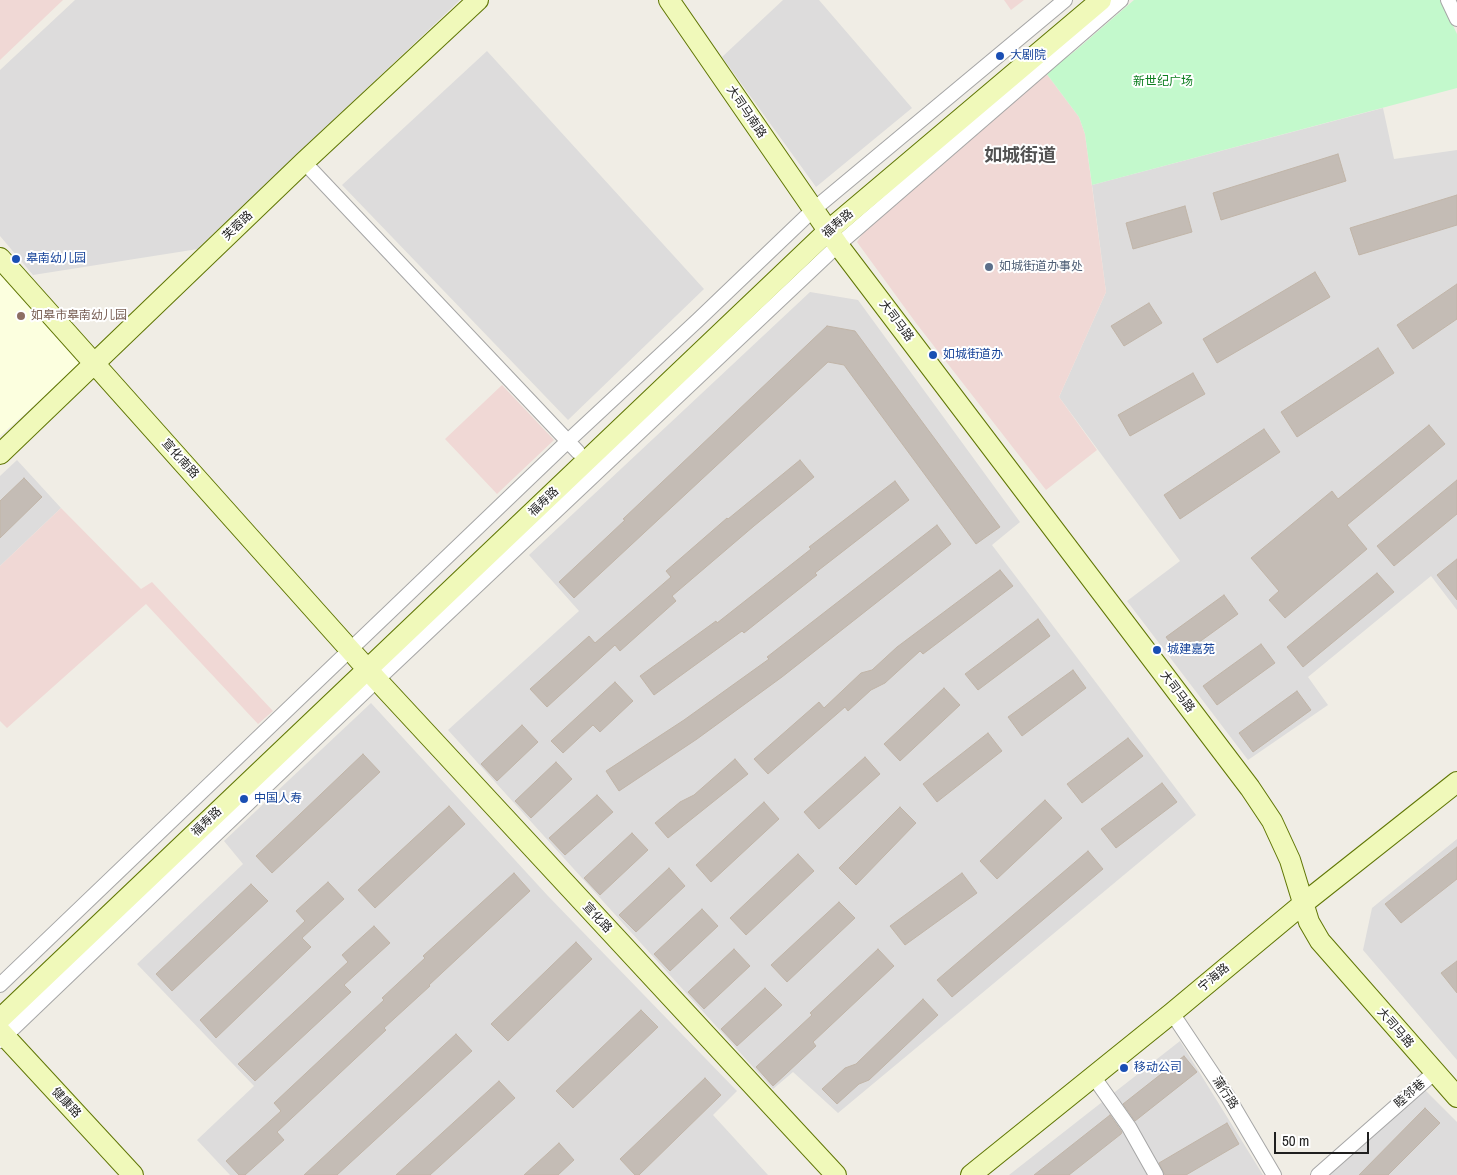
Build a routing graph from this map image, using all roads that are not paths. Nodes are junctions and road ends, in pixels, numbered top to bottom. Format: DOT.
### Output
graph roads {
  1 [pos="478,0"];
  2 [pos="669,0"];
  3 [pos="1065,0"];
  4 [pos="1084,0"];
  5 [pos="1101,0"];
  6 [pos="1121,0"];
  7 [pos="1448,0"];
  8 [pos="1457,19"];
  9 [pos="304,162"];
  10 [pos="826,227"];
  11 [pos="0,258"];
  12 [pos="94,363"];
  13 [pos="573,447"];
  14 [pos="0,454"];
  15 [pos="364,664"];
  16 [pos="1457,782"];
  17 [pos="1321,891"];
  18 [pos="1304,903"];
  19 [pos="1334,958"];
  20 [pos="0,985"];
  21 [pos="0,1003"];
  22 [pos="1172,1013"];
  23 [pos="1,1032"];
  24 [pos="1435,1072"];
  25 [pos="1093,1076"];
  26 [pos="1457,1097"];
  27 [pos="980,1172"];
  28 [pos="133,1175"];
  29 [pos="836,1175"];
  30 [pos="1156,1175"];
  31 [pos="1274,1175"];
  32 [pos="1318,1175"];
  1 -- 9 [label="street, 芙蓉路"];
  2 -- 10 [label="street, 大司马南路"];
  3 -- 10 [label="street"];
  4 -- 10 [label="street, 福寿路"];
  5 -- 10 [label="street, 福寿路"];
  6 -- 10 [label="street"];
  7 -- 8 [label="street"];
  9 -- 12 [label="street, 芙蓉路"];
  9 -- 13 [label="street"];
  10 -- 13 [label="street, 福寿路"];
  10 -- 15 [label="street, 福寿路"];
  10 -- 18 [label="street, 大司马路"];
  11 -- 12 [label="street, 宣化南路"];
  12 -- 14 [label="street, 芙蓉路"];
  12 -- 15 [label="street, 宣化南路"];
  13 -- 15 [label="street, 福寿路"];
  15 -- 20 [label="street"];
  15 -- 21 [label="street, 福寿路"];
  15 -- 23 [label="street, 福寿路"];
  15 -- 29 [label="street, 宣化路"];
  16 -- 17 [label="street, 宁海路"];
  17 -- 18 [label="street, 宁海路"];
  17 -- 19 [label="street"];
  18 -- 19 [label="street, 大司马路"];
  18 -- 22 [label="street, 宁海路"];
  19 -- 24 [label="street, 大司马路"];
  22 -- 25 [label="street, 宁海路"];
  22 -- 31 [label="street, 蒲行路"];
  23 -- 28 [label="street, 健康路"];
  24 -- 26 [label="street, 大司马路"];
  24 -- 32 [label="street, 睦邻巷"];
  25 -- 27 [label="street, 宁海路"];
  25 -- 30 [label="street"];
}
